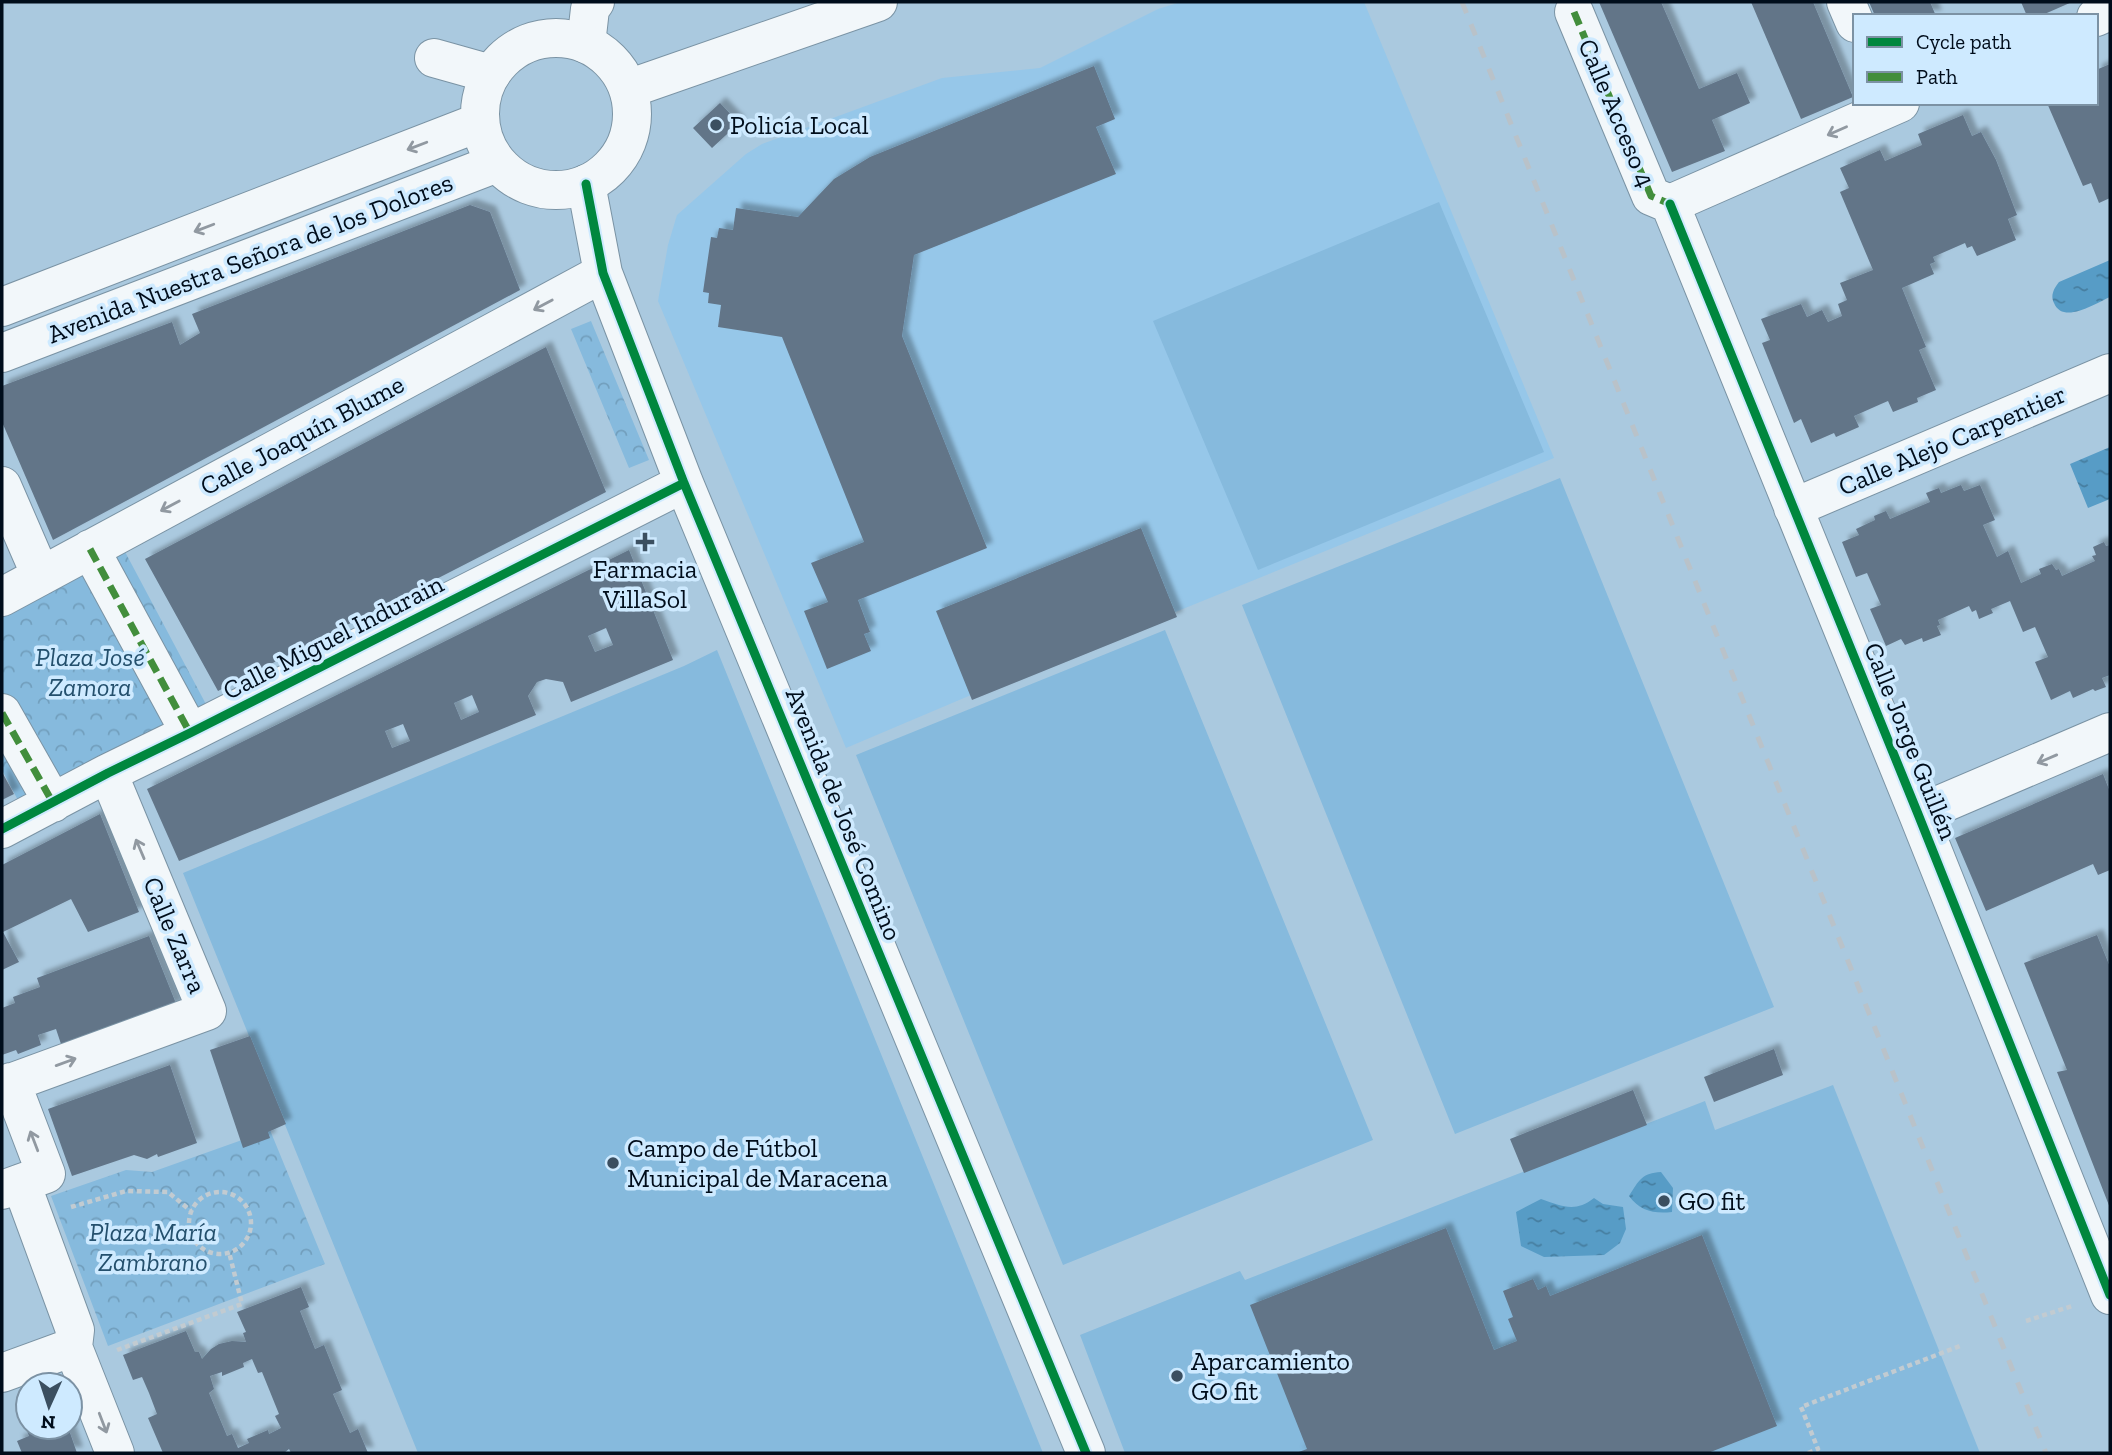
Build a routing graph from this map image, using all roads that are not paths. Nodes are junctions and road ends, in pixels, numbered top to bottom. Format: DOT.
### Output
graph roads {
  1 [pos="595,2"];
  2 [pos="878,2"];
  3 [pos="1846,2"];
  4 [pos="1574,12"];
  5 [pos="1853,18"];
  6 [pos="586,44"];
  7 [pos="434,58"];
  8 [pos="491,74"];
  9 [pos="628,89"];
  10 [pos="1893,105"];
  11 [pos="480,122"];
  12 [pos="497,163"];
  13 [pos="586,184"];
  14 [pos="1670,204"];
  15 [pos="603,273"];
  16 [pos="2,307"];
  17 [pos="2,353"];
  18 [pos="2110,373"];
  19 [pos="684,482"];
  20 [pos="2,486"];
  21 [pos="1793,508"];
  22 [pos="90,549"];
  23 [pos="41,576"];
  24 [pos="2,597"];
  25 [pos="2,713"];
  26 [pos="190,733"];
  27 [pos="2110,733"];
  28 [pos="108,773"];
  29 [pos="53,803"];
  30 [pos="1919,814"];
  31 [pos="2,829"];
  32 [pos="7,1084"];
  33 [pos="11,1187"];
  34 [pos="2110,1294"];
  35 [pos="74,1347"];
  36 [pos="2,1373"];
  37 [pos="115,1453"];
  38 [pos="1086,1453"];
  1 -- 6 [label="street"];
  2 -- 9 [label="street"];
  3 -- 5 [label="street"];
  4 -- 14 [label="street, Calle Acceso 4"];
  6 -- 8 [label="street"];
  6 -- 9 [label="street"];
  7 -- 8 [label="street"];
  8 -- 11 [label="street"];
  9 -- 13 [label="street"];
  10 -- 14 [label="street, one-way"];
  11 -- 12 [label="street"];
  11 -- 16 [label="street, Avenida Nuestra Señora de los Dolores, one-way"];
  12 -- 13 [label="street"];
  12 -- 17 [label="street, Avenida Nuestra Señora de los Dolores"];
  13 -- 15 [label="street, Avenida de José Comino"];
  14 -- 21 [label="street, Calle Jorge Guillén"];
  15 -- 19 [label="street, Avenida de José Comino"];
  15 -- 22 [label="street, Calle Joaquín Blume, one-way"];
  18 -- 21 [label="street, Calle Alejo Carpentier"];
  19 -- 26 [label="street, Calle Miguel Indurain"];
  19 -- 38 [label="street, Avenida de José Comino"];
  20 -- 23 [label="street"];
  21 -- 30 [label="street, Calle Jorge Guillén"];
  22 -- 23 [label="street, Calle Joaquín Blume"];
  22 -- 26 [label="street"];
  23 -- 24 [label="street, Calle Joaquín Blume"];
  25 -- 29 [label="street"];
  26 -- 28 [label="street, Calle Miguel Indurain"];
  27 -- 30 [label="street, one-way"];
  28 -- 29 [label="street, Calle Miguel Indurain"];
  32 -- 28 [label="street, Calle Zarra, one-way"];
  29 -- 31 [label="street, Calle Miguel Indurain"];
  30 -- 34 [label="street, Calle Jorge Guillén"];
  33 -- 32 [label="street, one-way"];
  33 -- 35 [label="street"];
  35 -- 36 [label="street"];
  35 -- 37 [label="street, one-way"];
}
